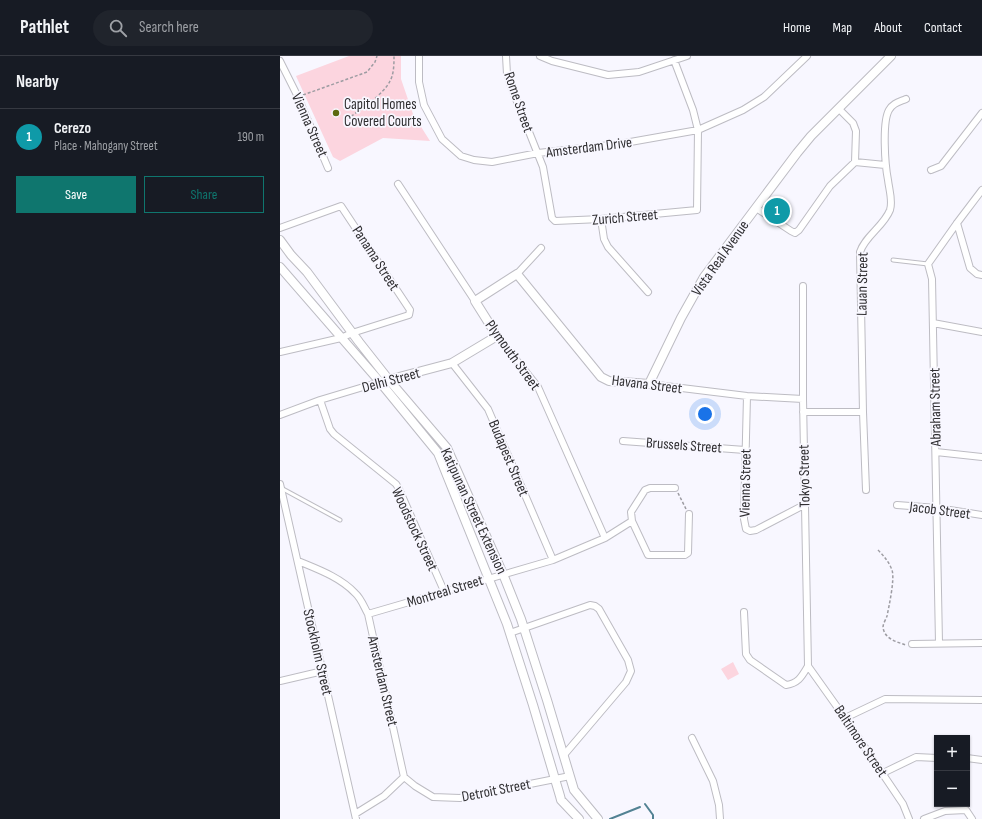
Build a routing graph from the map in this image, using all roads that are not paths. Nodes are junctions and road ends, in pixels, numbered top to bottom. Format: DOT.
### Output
graph roads {
  1 [pos="419,56"];
  2 [pos="506,56"];
  3 [pos="540,56"];
  4 [pos="687,56"];
  5 [pos="806,56"];
  6 [pos="891,56"];
  7 [pos="674,60"];
  8 [pos="280,61"];
  9 [pos="906,99"];
  10 [pos="839,109"];
  11 [pos="982,113"];
  12 [pos="698,130"];
  13 [pos="538,153"];
  14 [pos="855,162"];
  15 [pos="885,165"];
  16 [pos="328,168"];
  17 [pos="931,170"];
  18 [pos="398,184"];
  19 [pos="982,190"];
  20 [pos="756,208"];
  21 [pos="552,218"];
  22 [pos="601,219"];
  23 [pos="956,223"];
  24 [pos="280,228"];
  25 [pos="280,240"];
  26 [pos="541,248"];
  27 [pos="893,260"];
  28 [pos="928,264"];
  29 [pos="280,267"];
  30 [pos="517,274"];
  31 [pos="982,275"];
  32 [pos="803,286"];
  33 [pos="648,292"];
  34 [pos="475,301"];
  35 [pos="933,322"];
  36 [pos="982,332"];
  37 [pos="352,333"];
  38 [pos="497,336"];
  39 [pos="341,338"];
  40 [pos="280,352"];
  41 [pos="452,363"];
  42 [pos="389,380"];
  43 [pos="380,382"];
  44 [pos="649,384"];
  45 [pos="747,396"];
  46 [pos="803,399"];
  47 [pos="320,400"];
  48 [pos="804,412"];
  49 [pos="863,412"];
  50 [pos="280,415"];
  51 [pos="623,441"];
  52 [pos="745,450"];
  53 [pos="936,452"];
  54 [pos="982,457"];
  55 [pos="281,486"];
  56 [pos="675,488"];
  57 [pos="866,490"];
  58 [pos="804,505"];
  59 [pos="897,505"];
  60 [pos="937,508"];
  61 [pos="689,514"];
  62 [pos="982,515"];
  63 [pos="340,520"];
  64 [pos="632,521"];
  65 [pos="605,538"];
  66 [pos="552,560"];
  67 [pos="298,561"];
  68 [pos="503,574"];
  69 [pos="488,578"];
  70 [pos="444,592"];
  71 [pos="744,612"];
  72 [pos="368,614"];
  73 [pos="524,628"];
  74 [pos="510,633"];
  75 [pos="939,643"];
  76 [pos="982,643"];
  77 [pos="912,644"];
  78 [pos="808,666"];
  79 [pos="323,672"];
  80 [pos="280,681"];
  81 [pos="982,700"];
  82 [pos="845,718"];
  83 [pos="692,738"];
  84 [pos="564,755"];
  85 [pos="934,758"];
  86 [pos="970,758"];
  87 [pos="982,760"];
  88 [pos="883,773"];
  89 [pos="570,776"];
  90 [pos="404,777"];
  91 [pos="555,779"];
  92 [pos="356,817"];
  93 [pos="577,817"];
  94 [pos="598,819"];
  95 [pos="720,819"];
  96 [pos="909,819"];
  97 [pos="924,819"];
  98 [pos="972,819"];
  1 -- 13 [label="street, Amsterdam Drive"];
  2 -- 13 [label="street, Rome Street"];
  3 -- 7 [label="street"];
  4 -- 7 [label="street"];
  5 -- 12 [label="street, Amsterdam Drive"];
  6 -- 10 [label="street, Vista Real Avenue"];
  7 -- 12 [label="street"];
  8 -- 16 [label="street, Vienna Street"];
  9 -- 15 [label="street, Lauan Street"];
  10 -- 14 [label="street"];
  10 -- 20 [label="street, Vista Real Avenue"];
  11 -- 17 [label="street"];
  12 -- 13 [label="street, Amsterdam Drive"];
  12 -- 22 [label="street, Zurich Street"];
  13 -- 21 [label="street, Rome Street"];
  14 -- 15 [label="street"];
  14 -- 20 [label="street"];
  15 -- 49 [label="street, Lauan Street"];
  18 -- 34 [label="street, Plymouth Street"];
  19 -- 23 [label="street"];
  20 -- 44 [label="street, Vista Real Avenue"];
  21 -- 22 [label="street, Zurich Street"];
  22 -- 33 [label="street"];
  23 -- 28 [label="street"];
  23 -- 31 [label="street"];
  24 -- 37 [label="street, Panama Street"];
  25 -- 37 [label="street, Katipunan Street Extension"];
  26 -- 30 [label="street"];
  27 -- 28 [label="lane"];
  28 -- 35 [label="street, Abraham Street"];
  29 -- 39 [label="street, Katipunan Street Extension"];
  30 -- 34 [label="street"];
  30 -- 44 [label="street, Havana Street"];
  32 -- 46 [label="street, Tokyo Street"];
  34 -- 38 [label="street, Plymouth Street"];
  35 -- 36 [label="street"];
  35 -- 53 [label="street, Abraham Street"];
  37 -- 39 [label="street"];
  37 -- 42 [label="street, Katipunan Street Extension"];
  38 -- 41 [label="street, Delhi Street"];
  38 -- 65 [label="street, Plymouth Street"];
  39 -- 40 [label="street"];
  39 -- 43 [label="street, Katipunan Street Extension"];
  41 -- 42 [label="street, Delhi Street"];
  41 -- 66 [label="street, Budapest Street"];
  42 -- 43 [label="street, Delhi Street"];
  42 -- 68 [label="street, Katipunan Street Extension"];
  43 -- 47 [label="street, Delhi Street"];
  43 -- 69 [label="street, Katipunan Street Extension"];
  44 -- 45 [label="street, Havana Street"];
  45 -- 46 [label="street, Havana Street"];
  45 -- 52 [label="street, Vienna Street"];
  46 -- 48 [label="street, Tokyo Street"];
  47 -- 50 [label="street, Delhi Street"];
  47 -- 70 [label="street, Woodstock Street"];
  48 -- 49 [label="street"];
  48 -- 58 [label="street, Tokyo Street"];
  49 -- 57 [label="street, Lauan Street"];
  51 -- 52 [label="street, Brussels Street"];
  52 -- 58 [label="street, Vienna Street"];
  53 -- 54 [label="street"];
  53 -- 60 [label="street, Abraham Street"];
  55 -- 63 [label="lane"];
  55 -- 67 [label="street, Stockholm Street"];
  56 -- 64 [label="street"];
  58 -- 78 [label="street, Tokyo Street"];
  59 -- 60 [label="street, Jacob Street"];
  60 -- 62 [label="street, Jacob Street"];
  60 -- 75 [label="street, Abraham Street"];
  61 -- 64 [label="street"];
  64 -- 65 [label="street, Montreal Street"];
  65 -- 66 [label="street, Montreal Street"];
  66 -- 68 [label="street, Montreal Street"];
  67 -- 72 [label="street, Amsterdam Street"];
  67 -- 79 [label="street, Stockholm Street"];
  68 -- 69 [label="street, Montreal Street"];
  68 -- 73 [label="street, Katipunan Street Extension"];
  69 -- 70 [label="street, Montreal Street"];
  69 -- 74 [label="street, Katipunan Street Extension"];
  70 -- 72 [label="street, Montreal Street"];
  71 -- 78 [label="street"];
  72 -- 90 [label="street, Amsterdam Street"];
  73 -- 74 [label="street"];
  73 -- 84 [label="street, Katipunan Street Extension"];
  73 -- 84 [label="street"];
  74 -- 91 [label="street, Katipunan Street Extension"];
  75 -- 76 [label="street"];
  75 -- 77 [label="street"];
  78 -- 82 [label="street, Baltimore Street"];
  79 -- 80 [label="street"];
  79 -- 92 [label="street, Stockholm Street"];
  81 -- 82 [label="street"];
  82 -- 88 [label="street, Baltimore Street"];
  83 -- 95 [label="street"];
  84 -- 89 [label="street, Katipunan Street Extension"];
  85 -- 88 [label="street"];
  86 -- 87 [label="street"];
  88 -- 96 [label="street, Baltimore Street"];
  89 -- 91 [label="street, Detroit Street"];
  89 -- 94 [label="street, Katipunan Street Extension"];
  90 -- 91 [label="street, Detroit Street"];
  90 -- 92 [label="street"];
  91 -- 93 [label="street, Katipunan Street Extension"];
  97 -- 98 [label="street"];
}
